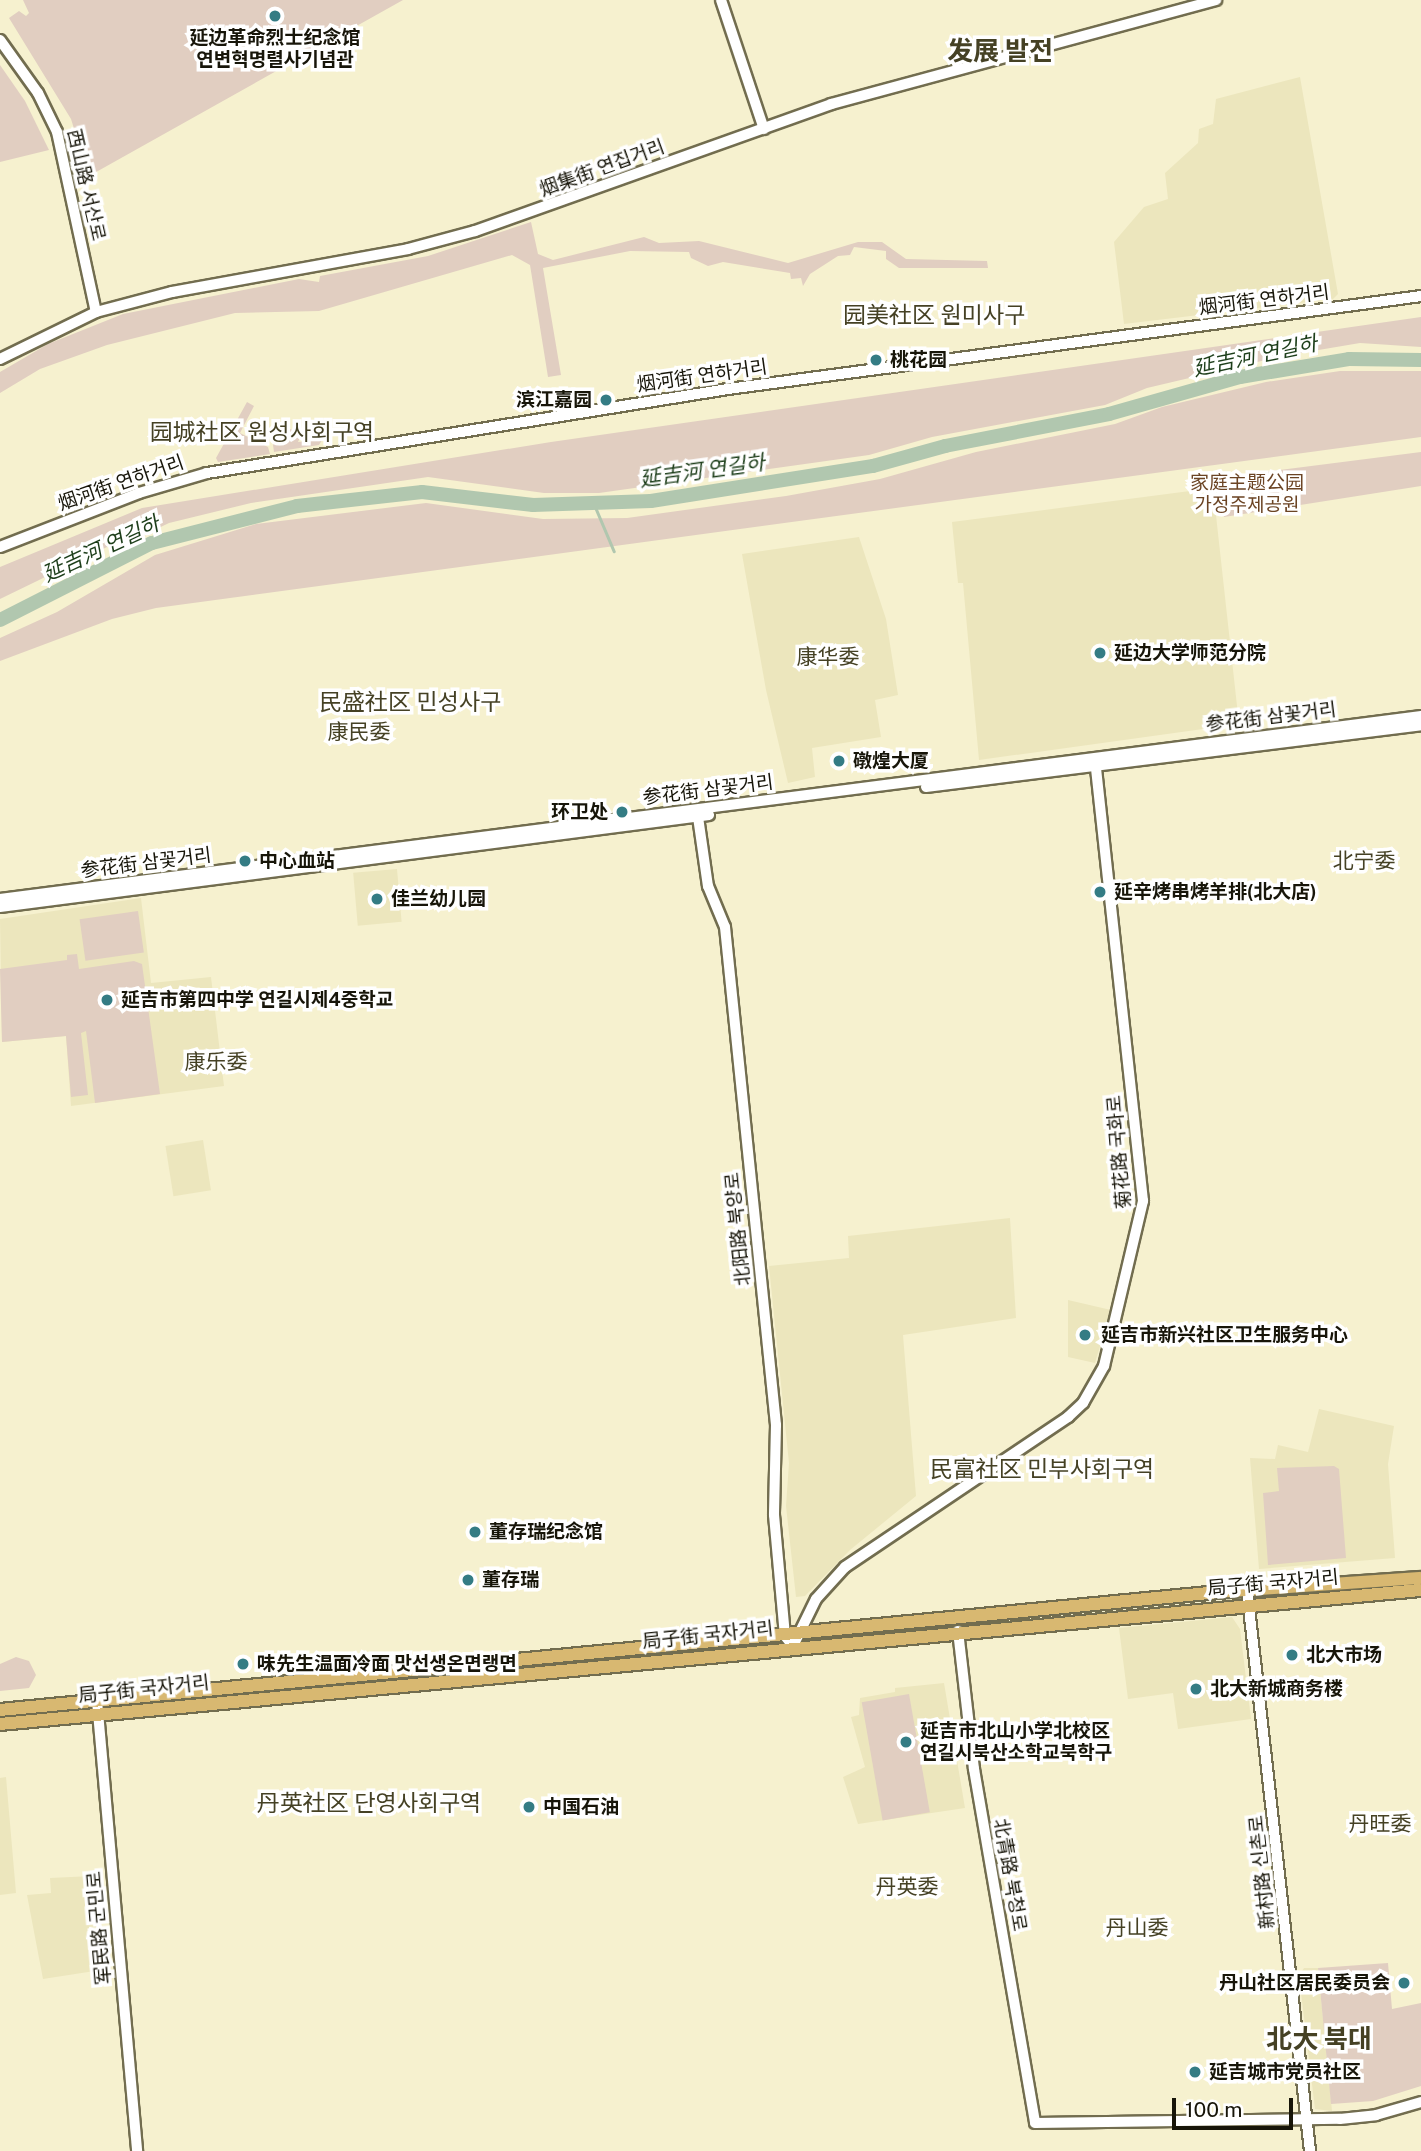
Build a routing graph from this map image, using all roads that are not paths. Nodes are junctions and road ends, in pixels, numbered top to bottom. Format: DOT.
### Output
graph roads {
  1 [pos="721,0"];
  2 [pos="1216,0"];
  3 [pos="0,40"];
  4 [pos="764,129"];
  5 [pos="1421,296"];
  6 [pos="96,312"];
  7 [pos="0,359"];
  8 [pos="0,547"];
  9 [pos="1421,716"];
  10 [pos="1421,725"];
  11 [pos="1095,761"];
  12 [pos="697,813"];
  13 [pos="0,899"];
  14 [pos="0,907"];
  15 [pos="1421,1578"];
  16 [pos="1247,1590"];
  17 [pos="1421,1590"];
  18 [pos="1249,1604"];
  19 [pos="958,1631"];
  20 [pos="800,1634"];
  21 [pos="789,1641"];
  22 [pos="98,1707"];
  23 [pos="0,1710"];
  24 [pos="0,1724"];
  25 [pos="1421,2102"];
  26 [pos="1307,2119"];
  27 [pos="137,2151"];
  28 [pos="1310,2151"];
  1 -- 4 [label="street"];
  2 -- 4 [label="main road, 烟集街 연집거리"];
  3 -- 6 [label="street, 西山路 서산로"];
  4 -- 6 [label="main road, 烟集街 연집거리"];
  5 -- 8 [label="street, 烟河街 연하거리"];
  6 -- 7 [label="main road, 烟集街 연집거리"];
  9 -- 11 [label="main road, 参花街 삼꽃거리"];
  10 -- 11 [label="main road, 参花街 삼꽃거리"];
  11 -- 12 [label="main road, 参花街 삼꽃거리"];
  11 -- 20 [label="street, 菊花路 국화로"];
  12 -- 13 [label="main road, 参花街 삼꽃거리"];
  12 -- 14 [label="main road, 参花街 삼꽃거리"];
  12 -- 21 [label="street, 北阳路 북양로"];
  15 -- 16 [label="main road, 局子街 국자거리"];
  16 -- 18 [label="street, 新村路 신촌로"];
  16 -- 20 [label="main road, 局子街 국자거리"];
  17 -- 18 [label="main road, 局子街 국자거리"];
  18 -- 19 [label="main road, 局子街 국자거리"];
  18 -- 26 [label="street, 新村路 신촌로"];
  19 -- 21 [label="main road, 局子街 국자거리"];
  19 -- 26 [label="street, 北青路 북청로"];
  20 -- 21 [label="main road, 局子街 국자거리"];
  21 -- 22 [label="main road, 局子街 국자거리"];
  22 -- 23 [label="main road, 局子街 국자거리"];
  22 -- 24 [label="main road, 局子街 국자거리"];
  22 -- 27 [label="street, 军民路 군민로"];
  25 -- 26 [label="street"];
  26 -- 28 [label="street, 新村路 신촌로"];
}
